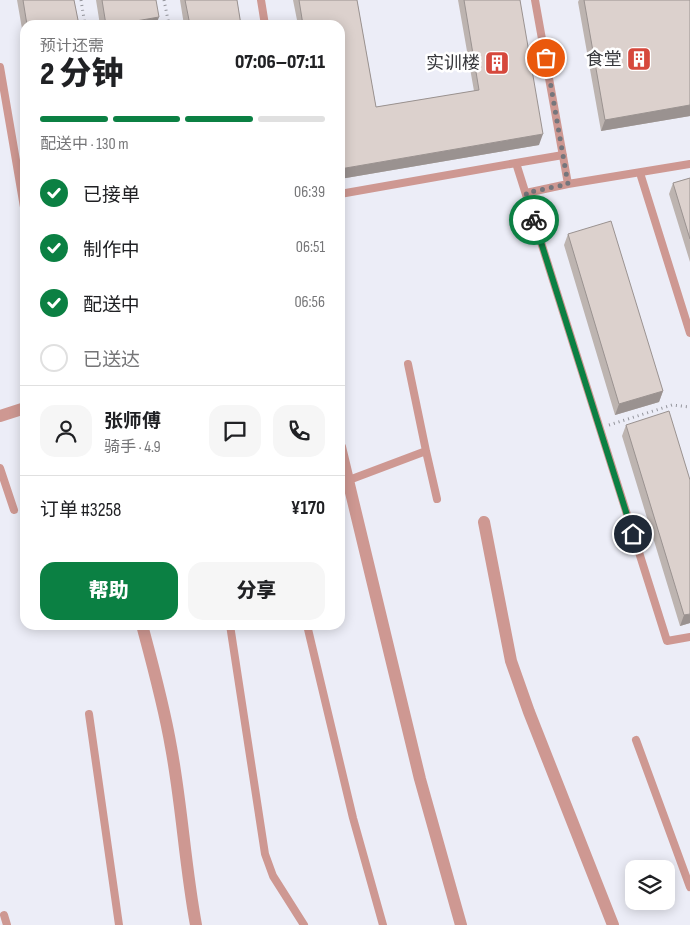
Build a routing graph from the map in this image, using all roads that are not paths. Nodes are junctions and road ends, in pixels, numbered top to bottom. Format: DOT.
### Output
graph roads {
  1 [pos="261,0"];
  2 [pos="536,0"];
  3 [pos="264,20"];
  4 [pos="0,67"];
  5 [pos="563,155"];
  6 [pos="516,163"];
  7 [pos="690,164"];
  8 [pos="640,172"];
  9 [pos="20,184"];
  10 [pos="568,184"];
  11 [pos="345,193"];
  12 [pos="526,193"];
  13 [pos="690,333"];
  14 [pos="408,364"];
  15 [pos="20,410"];
  16 [pos="0,416"];
  17 [pos="426,451"];
  18 [pos="345,465"];
  19 [pos="0,468"];
  20 [pos="349,480"];
  21 [pos="437,499"];
  22 [pos="14,510"];
  23 [pos="484,522"];
  24 [pos="143,630"];
  25 [pos="231,630"];
  26 [pos="308,630"];
  27 [pos="690,637"];
  28 [pos="89,714"];
  29 [pos="636,740"];
  30 [pos="690,887"];
  31 [pos="4,915"];
  32 [pos="7,925"];
  33 [pos="119,925"];
  34 [pos="196,925"];
  35 [pos="304,925"];
  36 [pos="383,925"];
  37 [pos="461,925"];
  38 [pos="613,925"];
  1 -- 3 [label="lane"];
  2 -- 5 [label="lane"];
  4 -- 9 [label="lane"];
  5 -- 6 [label="lane"];
  5 -- 10 [label="lane"];
  6 -- 11 [label="lane"];
  6 -- 12 [label="lane"];
  7 -- 8 [label="lane"];
  8 -- 10 [label="lane"];
  8 -- 13 [label="lane"];
  10 -- 12 [label="lane"];
  12 -- 27 [label="lane"];
  14 -- 17 [label="lane"];
  15 -- 16 [label="street"];
  17 -- 20 [label="lane"];
  17 -- 21 [label="lane"];
  18 -- 20 [label="street"];
  19 -- 22 [label="lane"];
  20 -- 37 [label="street"];
  23 -- 38 [label="street"];
  24 -- 34 [label="street"];
  25 -- 35 [label="lane"];
  26 -- 36 [label="lane"];
  28 -- 33 [label="lane"];
  29 -- 30 [label="lane"];
  31 -- 32 [label="lane"];
}
